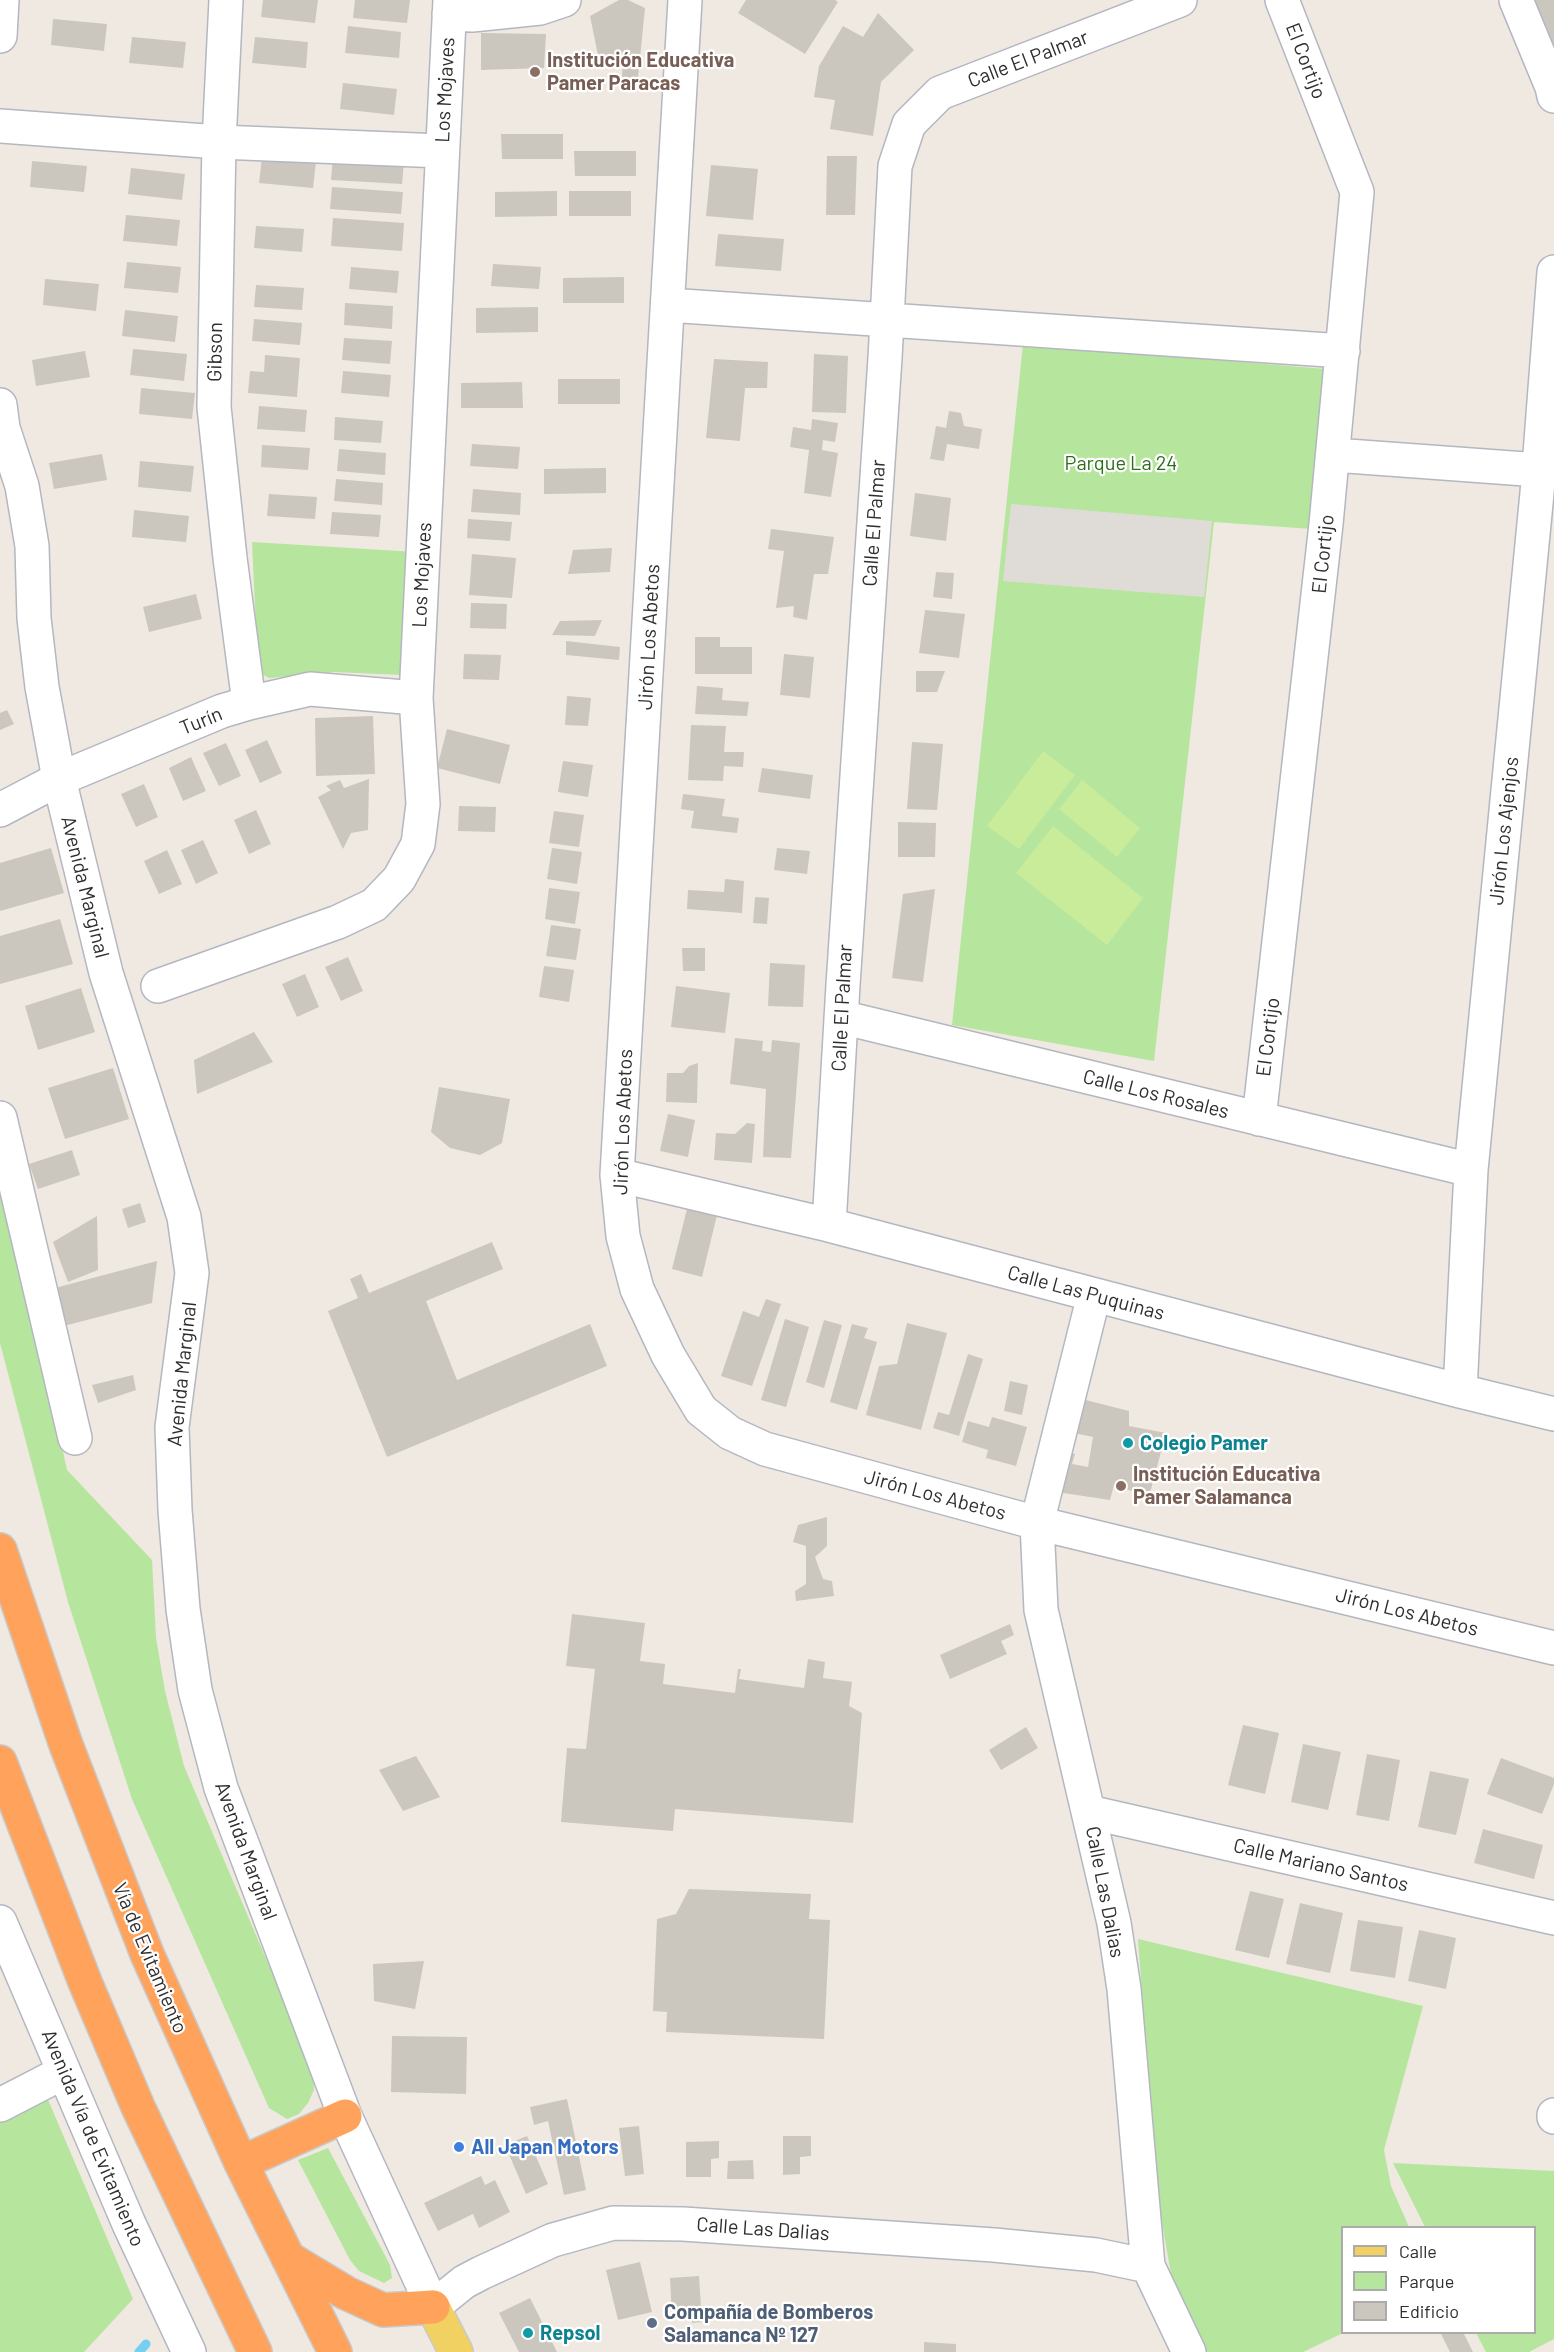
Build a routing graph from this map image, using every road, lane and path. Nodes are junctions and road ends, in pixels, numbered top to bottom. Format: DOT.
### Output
graph roads {
  1 [pos="2,0"];
  2 [pos="226,0"];
  3 [pos="564,0"];
  4 [pos="685,0"];
  5 [pos="1180,0"];
  6 [pos="1282,0"];
  7 [pos="1516,0"];
  8 [pos="450,7"];
  9 [pos="0,36"];
  10 [pos="1554,96"];
  11 [pos="0,126"];
  12 [pos="219,142"];
  13 [pos="442,151"];
  14 [pos="1554,272"];
  15 [pos="668,305"];
  16 [pos="887,320"];
  17 [pos="1343,351"];
  18 [pos="0,405"];
  19 [pos="1334,455"];
  20 [pos="1543,486"];
  21 [pos="416,698"];
  22 [pos="249,703"];
  23 [pos="59,779"];
  24 [pos="0,810"];
  25 [pos="158,986"];
  26 [pos="841,1017"];
  27 [pos="0,1118"];
  28 [pos="1259,1119"];
  29 [pos="1471,1170"];
  30 [pos="617,1175"];
  31 [pos="830,1226"];
  32 [pos="1094,1295"];
  33 [pos="1460,1391"];
  34 [pos="1554,1414"];
  35 [pos="75,1437"];
  36 [pos="1037,1522"];
  37 [pos="0,1550"];
  38 [pos="1554,1648"];
  39 [pos="0,1762"];
  40 [pos="1089,1812"];
  41 [pos="1554,1918"];
  42 [pos="0,1922"];
  43 [pos="63,2072"];
  44 [pos="0,2104"];
  45 [pos="345,2116"];
  46 [pos="241,2163"];
  47 [pos="288,2258"];
  48 [pos="1149,2266"];
  49 [pos="433,2307"];
  50 [pos="189,2352"];
  51 [pos="255,2352"];
  52 [pos="335,2352"];
  53 [pos="456,2352"];
  54 [pos="1189,2352"];
  1 -- 9 [label="street"];
  2 -- 12 [label="street, Gibson"];
  3 -- 8 [label="street"];
  4 -- 15 [label="street, Jirón Los Abetos"];
  5 -- 16 [label="street, Calle El Palmar"];
  6 -- 17 [label="street, El Cortijo"];
  7 -- 10 [label="street"];
  8 -- 13 [label="street, Los Mojaves"];
  11 -- 12 [label="street"];
  12 -- 13 [label="street"];
  12 -- 22 [label="street, Gibson"];
  13 -- 21 [label="street, Los Mojaves"];
  14 -- 20 [label="street, Jirón Los Ajenjos"];
  15 -- 16 [label="street"];
  15 -- 30 [label="street, Jirón Los Abetos"];
  16 -- 17 [label="street"];
  16 -- 26 [label="street, Calle El Palmar"];
  17 -- 19 [label="street, El Cortijo"];
  18 -- 23 [label="street, Avenida Marginal"];
  19 -- 20 [label="street"];
  19 -- 28 [label="street, El Cortijo"];
  20 -- 29 [label="street, Jirón Los Ajenjos"];
  21 -- 22 [label="street, Turín"];
  21 -- 25 [label="street, Los Mojaves"];
  22 -- 23 [label="street, Turín"];
  23 -- 24 [label="street, Turín"];
  23 -- 45 [label="street, Avenida Marginal"];
  26 -- 28 [label="street, Calle Los Rosales"];
  26 -- 31 [label="street, Calle El Palmar"];
  27 -- 35 [label="street"];
  28 -- 29 [label="street, Calle Los Rosales"];
  29 -- 33 [label="street, Jirón Los Ajenjos"];
  30 -- 31 [label="street, Calle Las Puquinas"];
  30 -- 36 [label="street, Jirón Los Abetos"];
  31 -- 32 [label="street, Calle Las Puquinas"];
  32 -- 33 [label="street, Calle Las Puquinas"];
  32 -- 36 [label="street, Calle Las Dalias"];
  33 -- 34 [label="street, Calle Las Puquinas"];
  36 -- 38 [label="street, Jirón Los Abetos"];
  36 -- 40 [label="street, Calle Las Dalias"];
  37 -- 46 [label="highway, Vía de Evitamiento"];
  39 -- 51 [label="highway"];
  40 -- 41 [label="street, Calle Mariano Santos"];
  40 -- 48 [label="street, Calle Las Dalias"];
  42 -- 43 [label="street, Avenida Vía de Evitamiento"];
  43 -- 44 [label="street"];
  43 -- 50 [label="street, Avenida Vía de Evitamiento"];
  45 -- 46 [label="highway"];
  45 -- 49 [label="street, Avenida Marginal"];
  46 -- 47 [label="highway, Vía de Evitamiento"];
  47 -- 49 [label="highway"];
  47 -- 52 [label="highway, Vía de Evitamiento"];
  48 -- 49 [label="street, Calle Las Dalias"];
  48 -- 54 [label="street, Calle Las Dalias"];
  49 -- 53 [label="main road, Avenida Marginal"];
}
